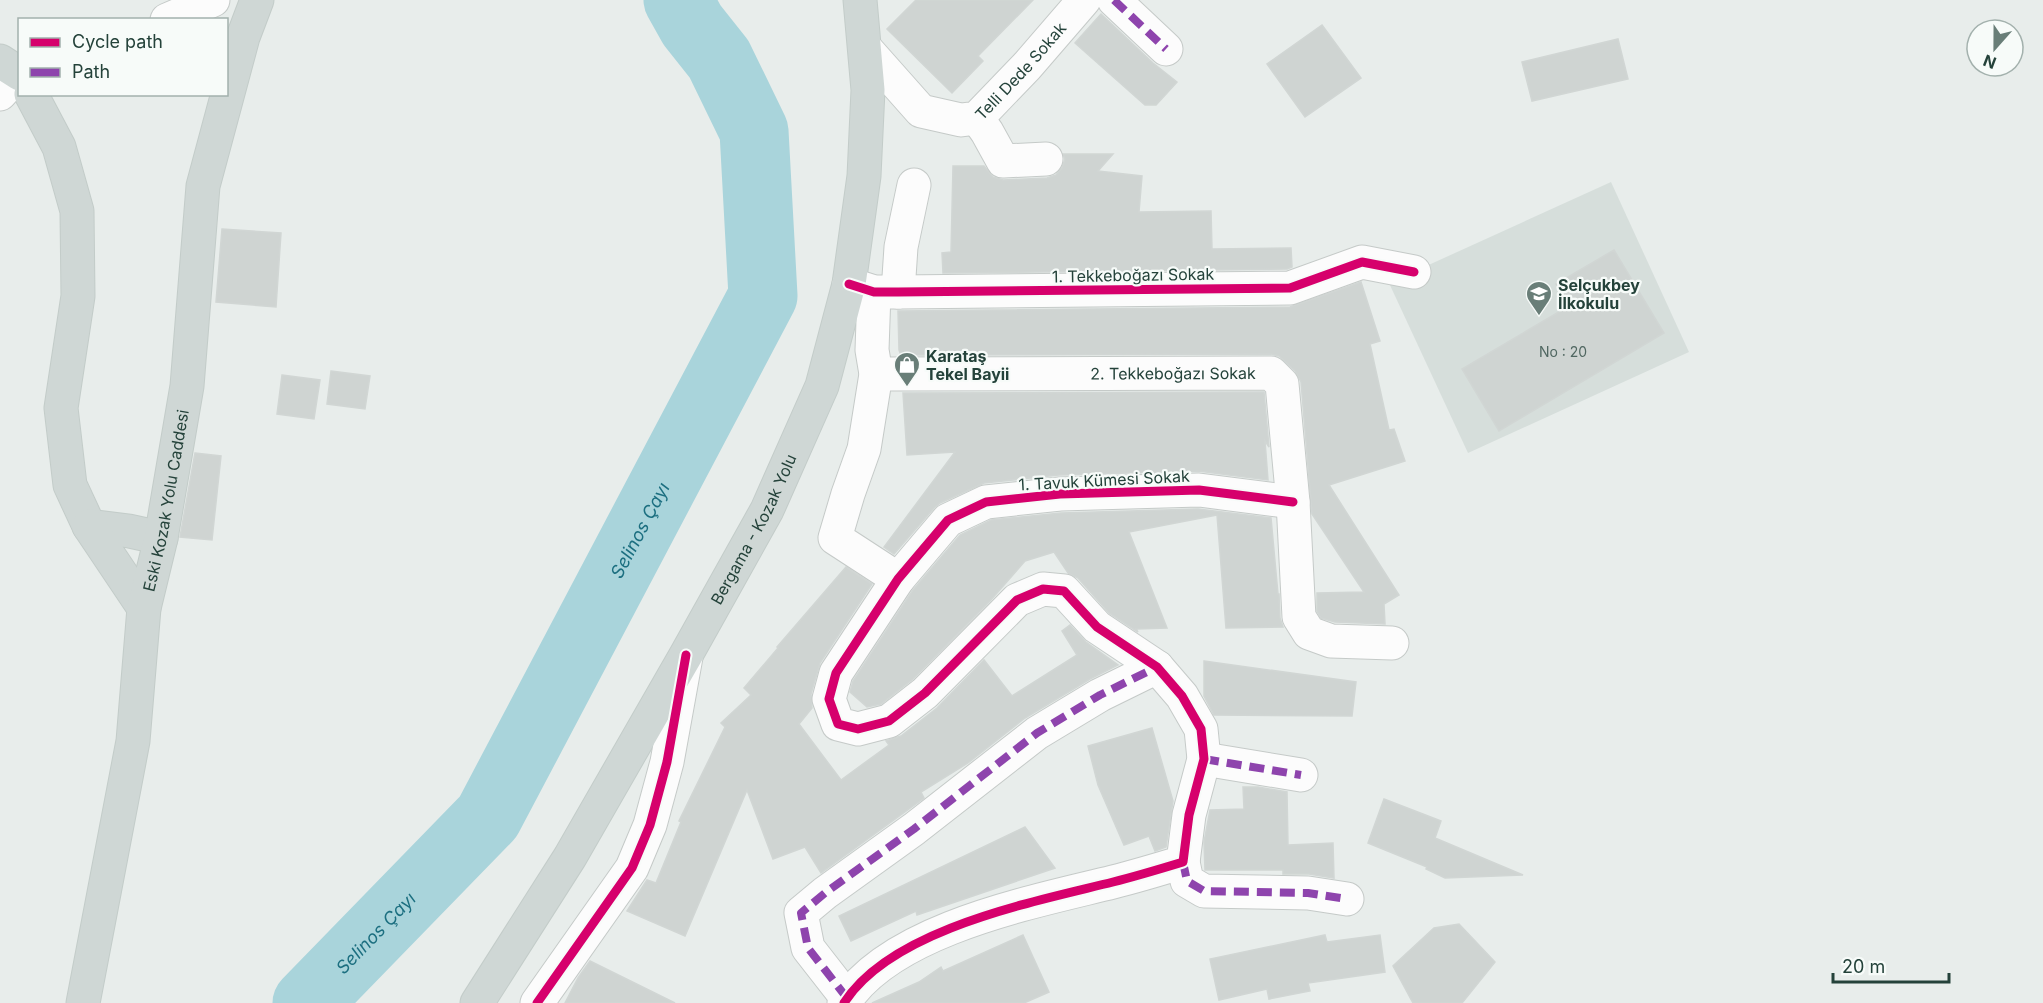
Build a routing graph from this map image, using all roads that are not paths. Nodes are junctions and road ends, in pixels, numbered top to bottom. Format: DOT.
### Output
graph roads {
  1 [pos="213,0"];
  2 [pos="257,0"];
  3 [pos="860,0"];
  4 [pos="1084,0"];
  5 [pos="1114,0"];
  6 [pos="172,18"];
  7 [pos="866,50"];
  8 [pos="1166,50"];
  9 [pos="228,92"];
  10 [pos="26,96"];
  11 [pos="227,96"];
  12 [pos="989,136"];
  13 [pos="1046,159"];
  14 [pos="914,185"];
  15 [pos="1414,272"];
  16 [pos="874,290"];
  17 [pos="876,374"];
  18 [pos="1293,502"];
  19 [pos="89,526"];
  20 [pos="161,538"];
  21 [pos="898,579"];
  22 [pos="144,608"];
  23 [pos="1392,643"];
  24 [pos="686,655"];
  25 [pos="1157,667"];
  26 [pos="1204,759"];
  27 [pos="1301,775"];
  28 [pos="1183,862"];
  29 [pos="1347,899"];
  30 [pos="846,1001"];
  31 [pos="83,1003"];
  32 [pos="477,1003"];
  33 [pos="537,1003"];
  1 -- 6 [label="street"];
  2 -- 9 [label="main road, Eski Kozak Yolu Caddesi"];
  3 -- 7 [label="main road, Bergama - Kozak Yolu"];
  4 -- 12 [label="street, Telli Dede Sokak"];
  5 -- 8 [label="street"];
  7 -- 12 [label="street, Telli Dede Sokak"];
  7 -- 16 [label="main road, Bergama - Kozak Yolu"];
  10 -- 19 [label="main road"];
  11 -- 20 [label="main road, Eski Kozak Yolu Caddesi"];
  12 -- 13 [label="street"];
  14 -- 16 [label="street"];
  15 -- 16 [label="street, 1. Tekkeboğazı Sokak"];
  16 -- 17 [label="street"];
  16 -- 24 [label="main road, Bergama - Kozak Yolu"];
  17 -- 18 [label="street, 2. Tekkeboğazı Sokak"];
  17 -- 21 [label="street"];
  18 -- 21 [label="street, 1. Tavuk Kümesi Sokak"];
  18 -- 23 [label="street, 2. Tekkeboğazı Sokak"];
  19 -- 20 [label="main road"];
  19 -- 22 [label="main road"];
  20 -- 22 [label="main road, Eski Kozak Yolu Caddesi"];
  21 -- 25 [label="street, 1. Tavuk Kümesi Sokak"];
  22 -- 31 [label="main road, Eski Kozak Yolu Caddesi"];
  24 -- 32 [label="main road, Bergama - Kozak Yolu"];
  24 -- 33 [label="street"];
  25 -- 26 [label="street"];
  25 -- 30 [label="street"];
  26 -- 27 [label="street"];
  26 -- 28 [label="street"];
  28 -- 29 [label="street"];
  28 -- 30 [label="street"];
}
